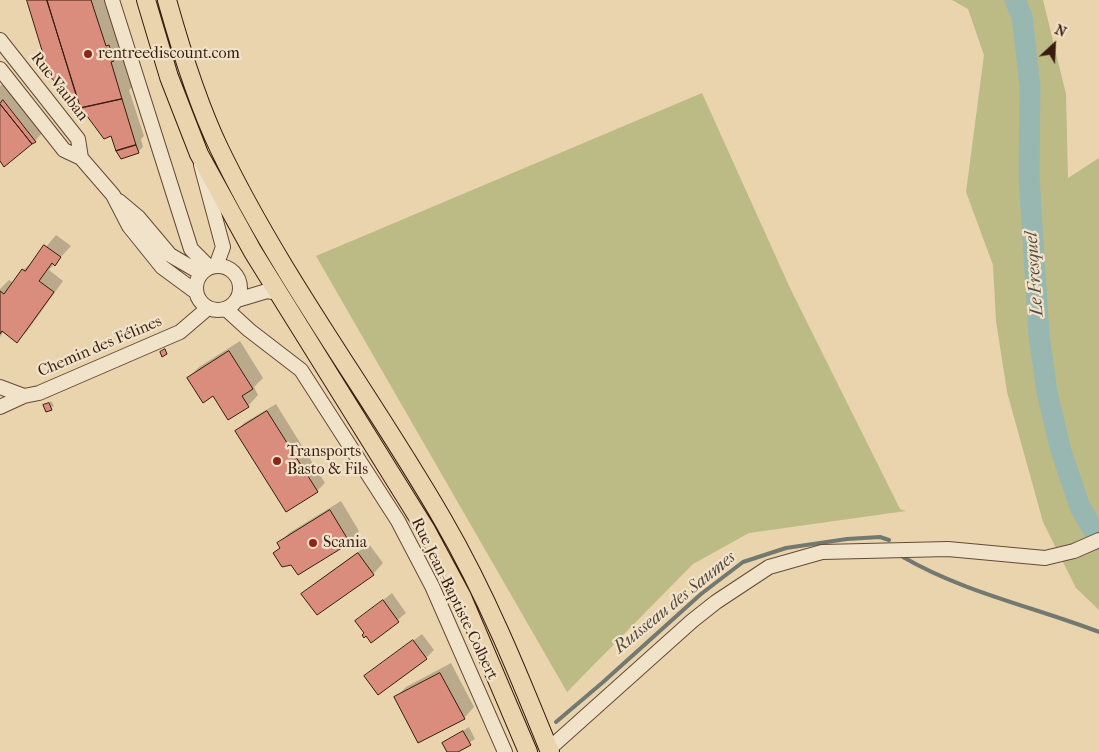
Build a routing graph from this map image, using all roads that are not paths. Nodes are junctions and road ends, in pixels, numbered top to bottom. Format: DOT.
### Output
graph roads {
  1 [pos="112,0"];
  2 [pos="146,0"];
  3 [pos="167,0"];
  4 [pos="0,40"];
  5 [pos="0,69"];
  6 [pos="199,154"];
  7 [pos="81,158"];
  8 [pos="113,195"];
  9 [pos="209,269"];
  10 [pos="196,292"];
  11 [pos="279,293"];
  12 [pos="237,300"];
  13 [pos="208,308"];
  14 [pos="226,309"];
  15 [pos="0,387"];
  16 [pos="24,396"];
  17 [pos="0,407"];
  18 [pos="1099,540"];
  19 [pos="549,751"];
  20 [pos="505,752"];
  21 [pos="528,752"];
  1 -- 9 [label="street"];
  2 -- 6 [label="main road"];
  3 -- 19 [label="main road"];
  4 -- 7 [label="street, Rue Vauban"];
  5 -- 7 [label="street, Rue Vauban"];
  6 -- 9 [label="street"];
  6 -- 11 [label="main road"];
  7 -- 8 [label="street, Rue Vauban"];
  8 -- 9 [label="street, Rue Vauban"];
  8 -- 10 [label="street, Rue Vauban"];
  9 -- 10 [label="street"];
  9 -- 12 [label="street"];
  10 -- 13 [label="street"];
  11 -- 12 [label="street"];
  11 -- 21 [label="main road"];
  12 -- 14 [label="street"];
  13 -- 14 [label="street"];
  13 -- 16 [label="street, Chemin des Félines"];
  14 -- 20 [label="street, Rue Jean-Baptiste Colbert"];
  15 -- 16 [label="street, Chemin des Félines"];
  16 -- 17 [label="street"];
  18 -- 19 [label="street"];
}
